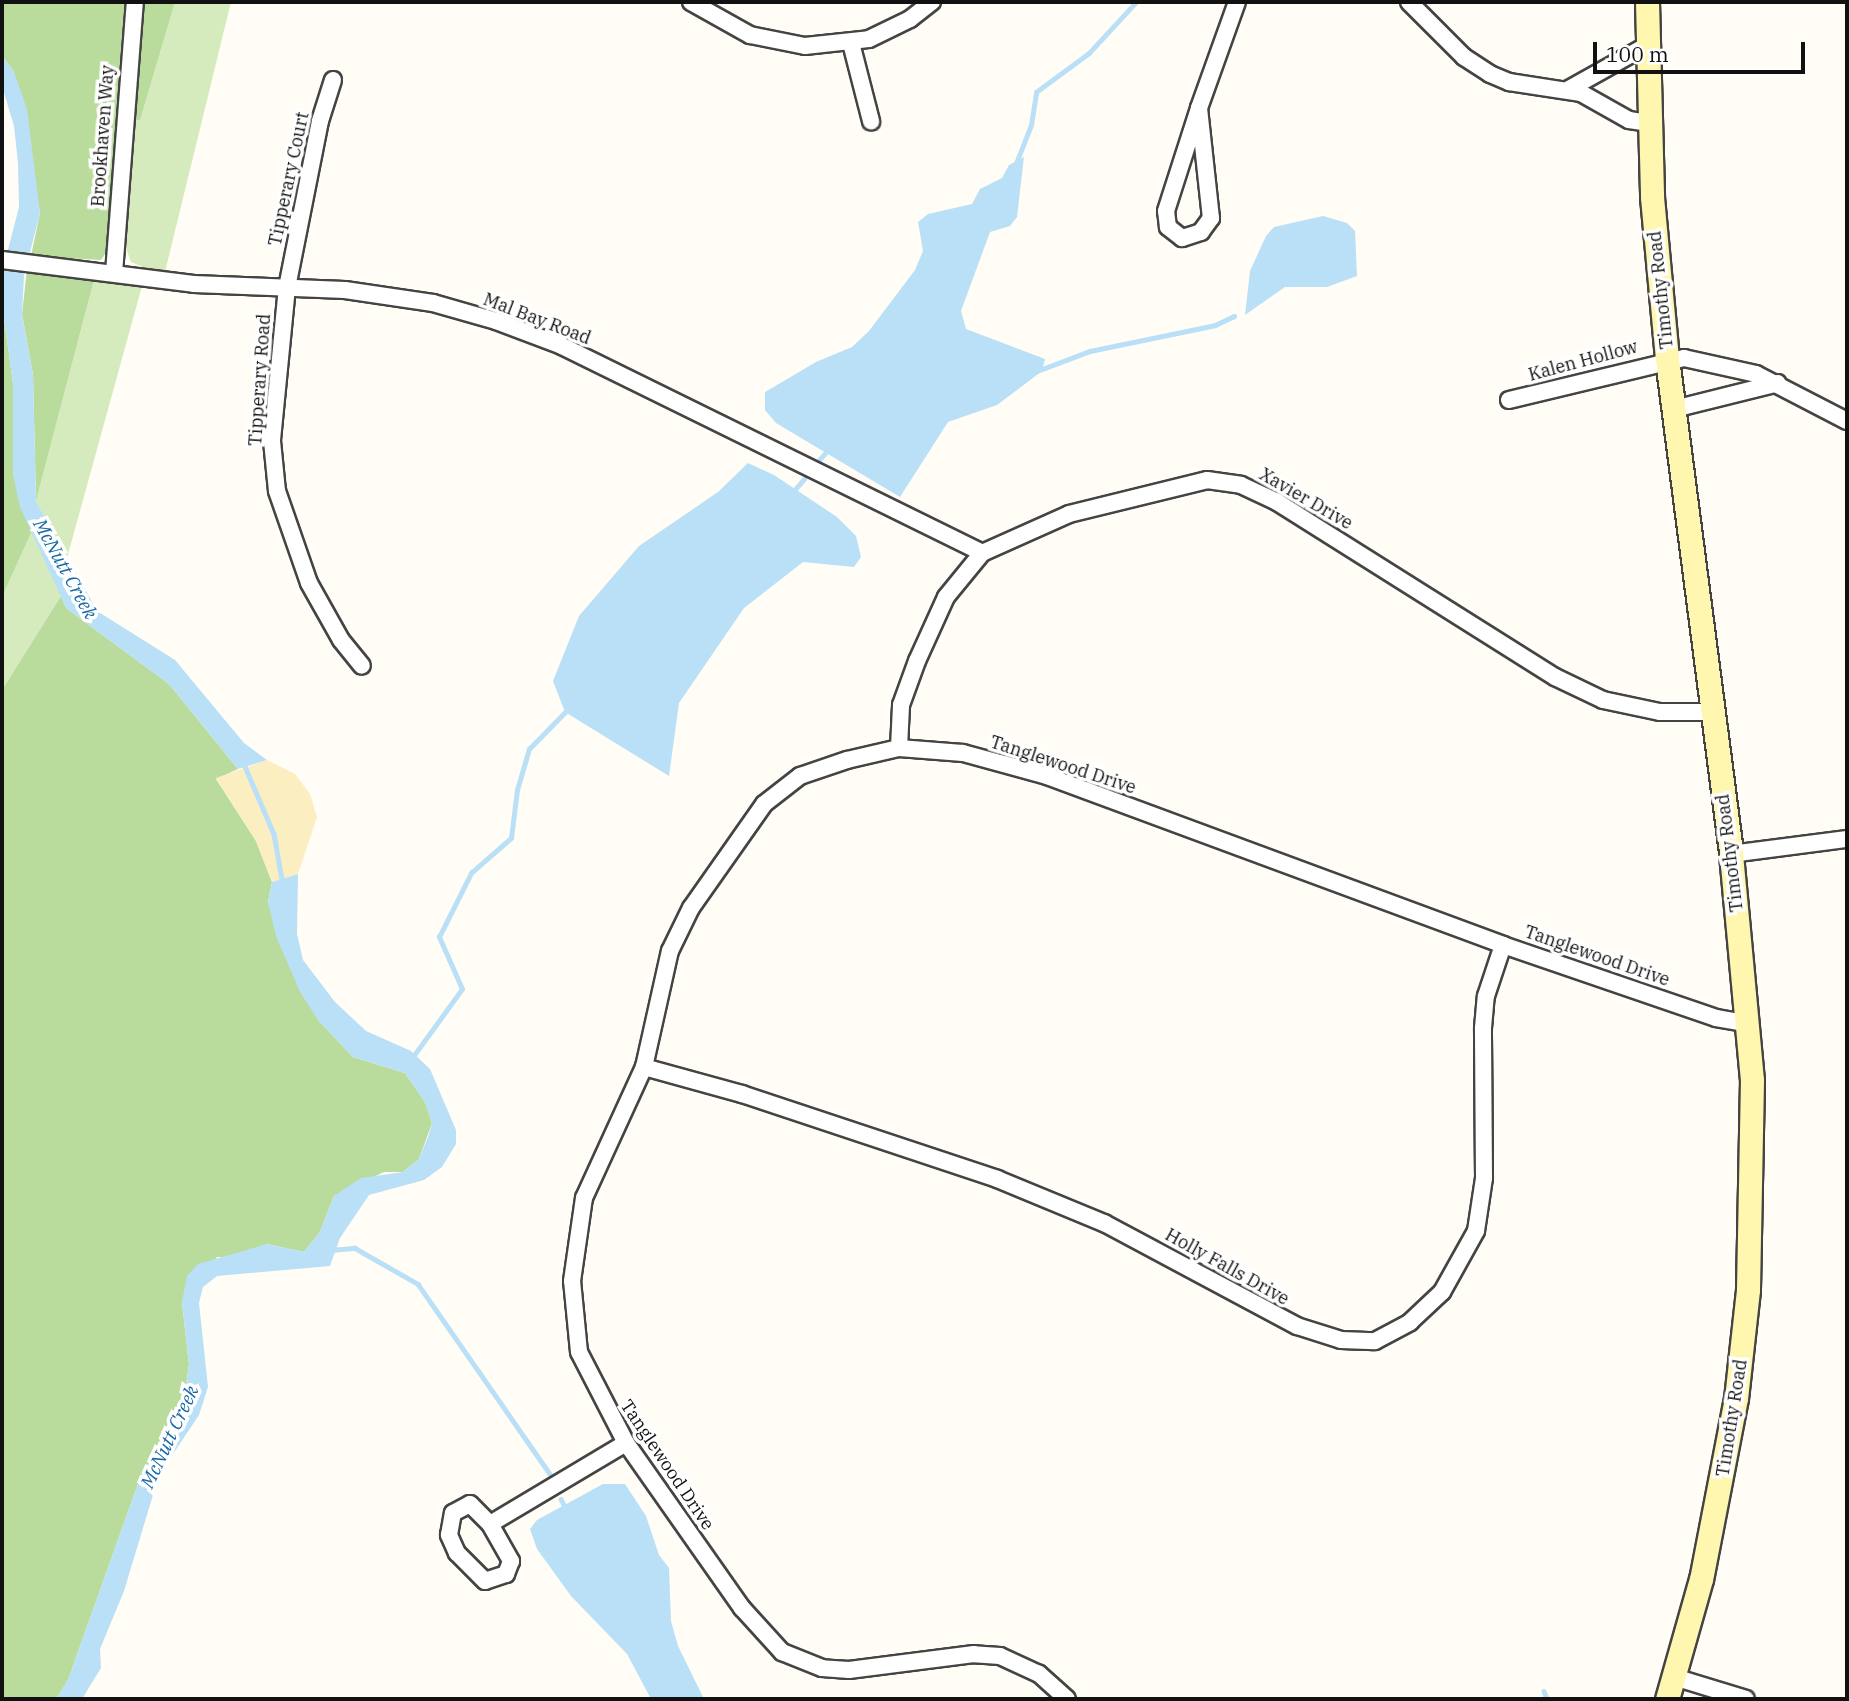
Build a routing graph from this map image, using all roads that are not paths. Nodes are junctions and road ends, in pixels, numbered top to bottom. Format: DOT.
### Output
graph roads {
  1 [pos="135,2"];
  2 [pos="691,2"];
  3 [pos="932,2"];
  4 [pos="1237,2"];
  5 [pos="1409,2"];
  6 [pos="1647,2"];
  7 [pos="851,43"];
  8 [pos="1646,46"];
  9 [pos="334,80"];
  10 [pos="1569,89"];
  11 [pos="1199,108"];
  12 [pos="871,121"];
  13 [pos="1648,123"];
  14 [pos="2,260"];
  15 [pos="114,273"];
  16 [pos="287,287"];
  17 [pos="1667,359"];
  18 [pos="1778,383"];
  19 [pos="1509,400"];
  20 [pos="1674,410"];
  21 [pos="1847,421"];
  22 [pos="982,553"];
  23 [pos="362,666"];
  24 [pos="1712,712"];
  25 [pos="899,748"];
  26 [pos="1847,839"];
  27 [pos="1731,854"];
  28 [pos="1503,945"];
  29 [pos="1749,1024"];
  30 [pos="644,1068"];
  31 [pos="626,1443"];
  32 [pos="490,1524"];
  33 [pos="1674,1677"];
  34 [pos="1067,1699"];
  35 [pos="1667,1699"];
  36 [pos="1746,1699"];
  1 -- 15 [label="street, Brookhaven Way"];
  2 -- 7 [label="street"];
  3 -- 7 [label="street"];
  4 -- 11 [label="street"];
  5 -- 10 [label="street"];
  6 -- 8 [label="main road, Timothy Road"];
  7 -- 12 [label="street"];
  8 -- 10 [label="street"];
  8 -- 13 [label="main road, Timothy Road"];
  9 -- 16 [label="street, Tipperary Court"];
  10 -- 13 [label="street"];
  11 -- 11 [label="street"];
  13 -- 17 [label="main road, Timothy Road"];
  14 -- 15 [label="street, Mal Bay Road"];
  15 -- 16 [label="street, Mal Bay Road"];
  16 -- 22 [label="street, Mal Bay Road"];
  16 -- 23 [label="street, Tipperary Road"];
  17 -- 18 [label="street"];
  17 -- 19 [label="street, Kalen Hollow"];
  17 -- 20 [label="main road, Timothy Road"];
  18 -- 20 [label="street"];
  18 -- 21 [label="street"];
  20 -- 24 [label="main road, Timothy Road"];
  22 -- 24 [label="street, Xavier Drive"];
  22 -- 25 [label="street, Xavier Drive"];
  24 -- 27 [label="main road, Timothy Road"];
  25 -- 28 [label="street, Tanglewood Drive"];
  25 -- 30 [label="street, Tanglewood Drive"];
  26 -- 27 [label="street"];
  27 -- 29 [label="main road, Timothy Road"];
  28 -- 29 [label="street, Tanglewood Drive"];
  28 -- 30 [label="street, Holly Falls Drive"];
  29 -- 33 [label="main road, Timothy Road"];
  30 -- 31 [label="street, Tanglewood Drive"];
  31 -- 32 [label="street"];
  31 -- 34 [label="street, Tanglewood Drive"];
  32 -- 32 [label="street"];
  33 -- 35 [label="main road, Timothy Road"];
  33 -- 36 [label="street"];
}
